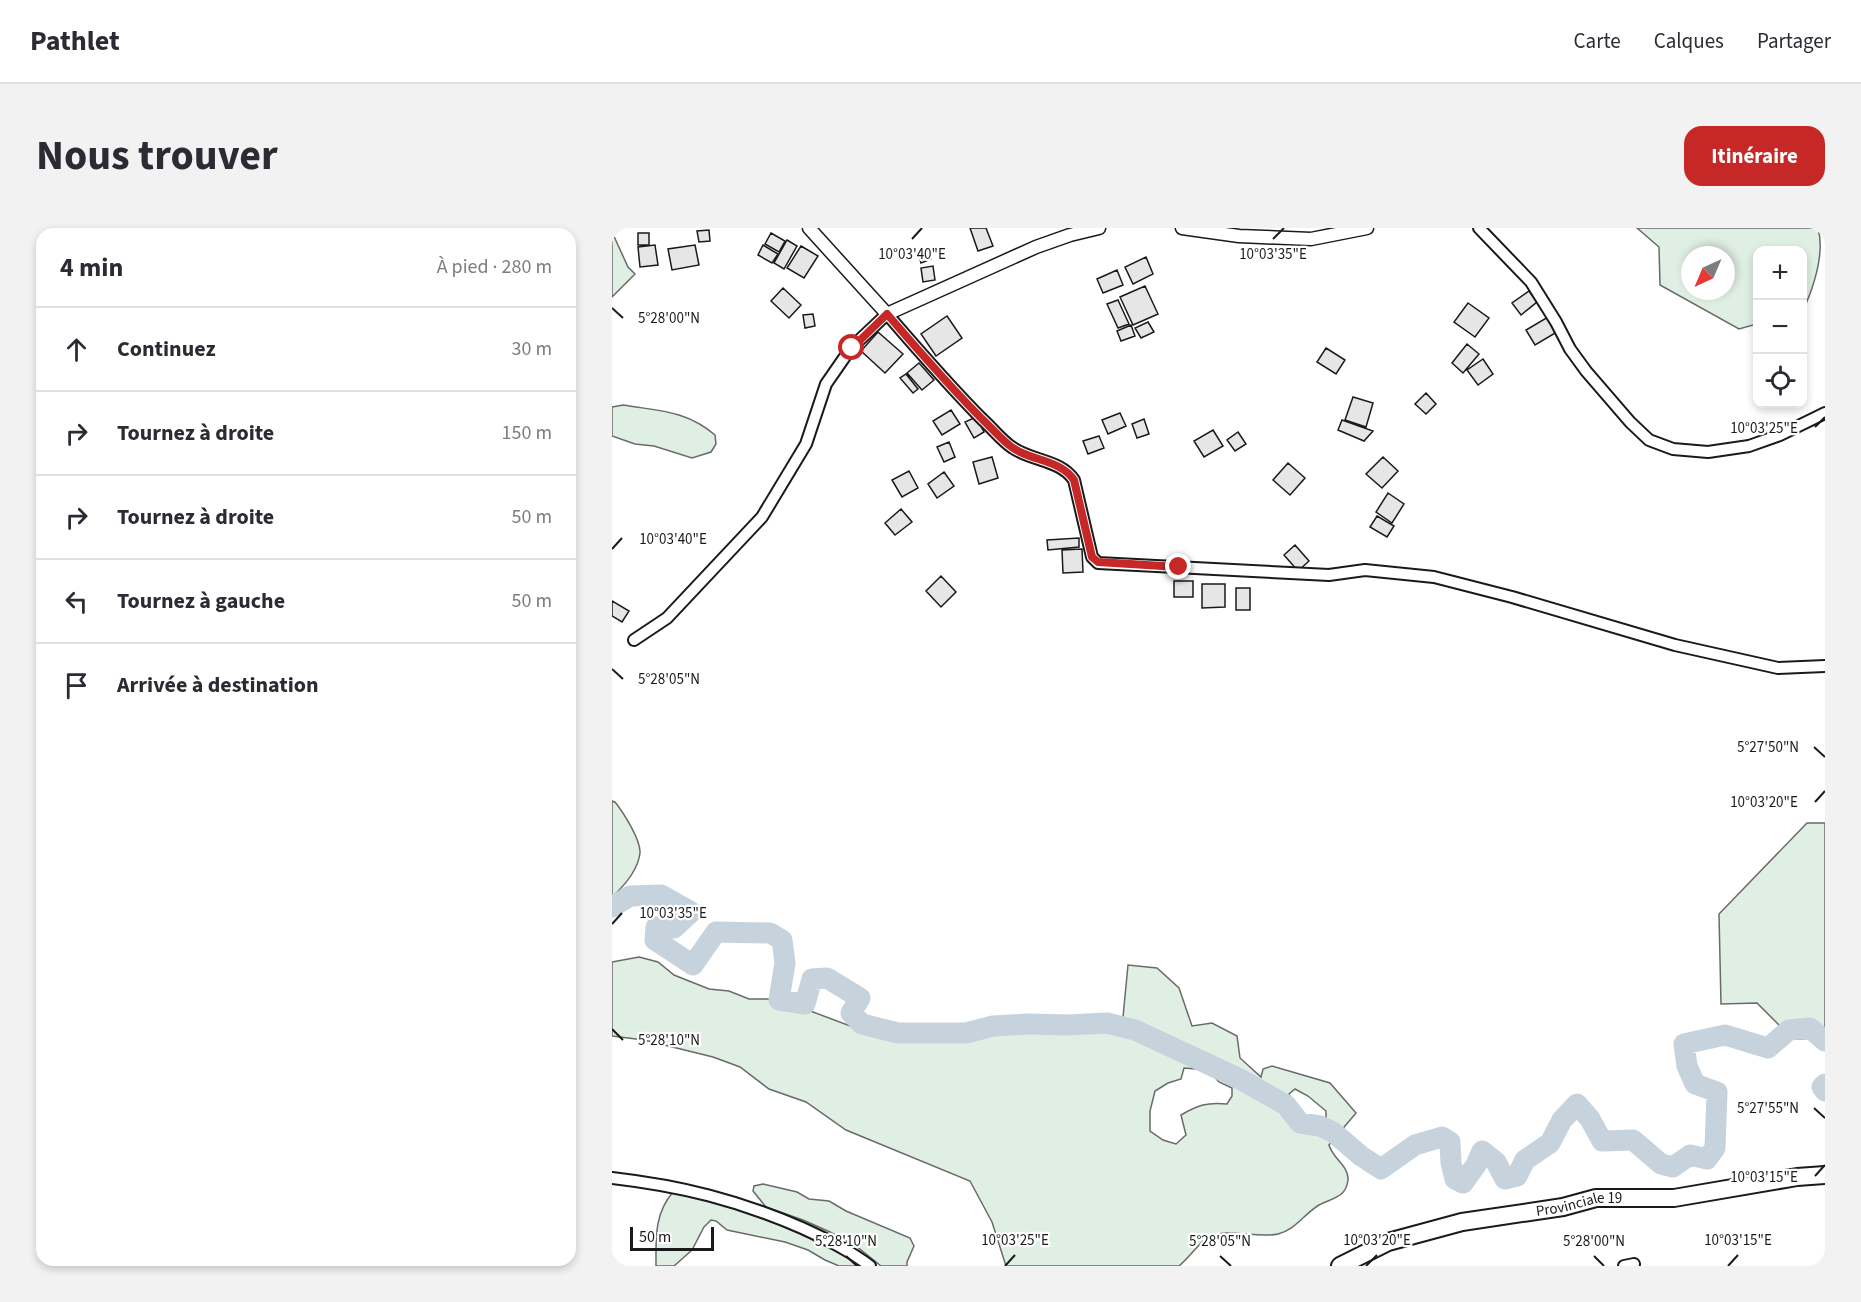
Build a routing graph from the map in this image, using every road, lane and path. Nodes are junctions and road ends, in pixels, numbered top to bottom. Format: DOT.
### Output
graph roads {
  1 [pos="809,228"];
  2 [pos="1100,228"];
  3 [pos="1182,228"];
  4 [pos="1367,228"];
  5 [pos="1479,228"];
  6 [pos="887,314"];
  7 [pos="1825,413"];
  8 [pos="634,640"];
  9 [pos="1825,666"];
  10 [pos="1825,1175"];
  11 [pos="612,1178"];
  12 [pos="870,1266"];
  13 [pos="1340,1266"];
  1 -- 6 [label="street"];
  2 -- 6 [label="street"];
  3 -- 4 [label="street"];
  5 -- 7 [label="street"];
  6 -- 8 [label="street"];
  6 -- 9 [label="street"];
  10 -- 13 [label="main road, Provinciale 19"];
  11 -- 12 [label="street"];
}
